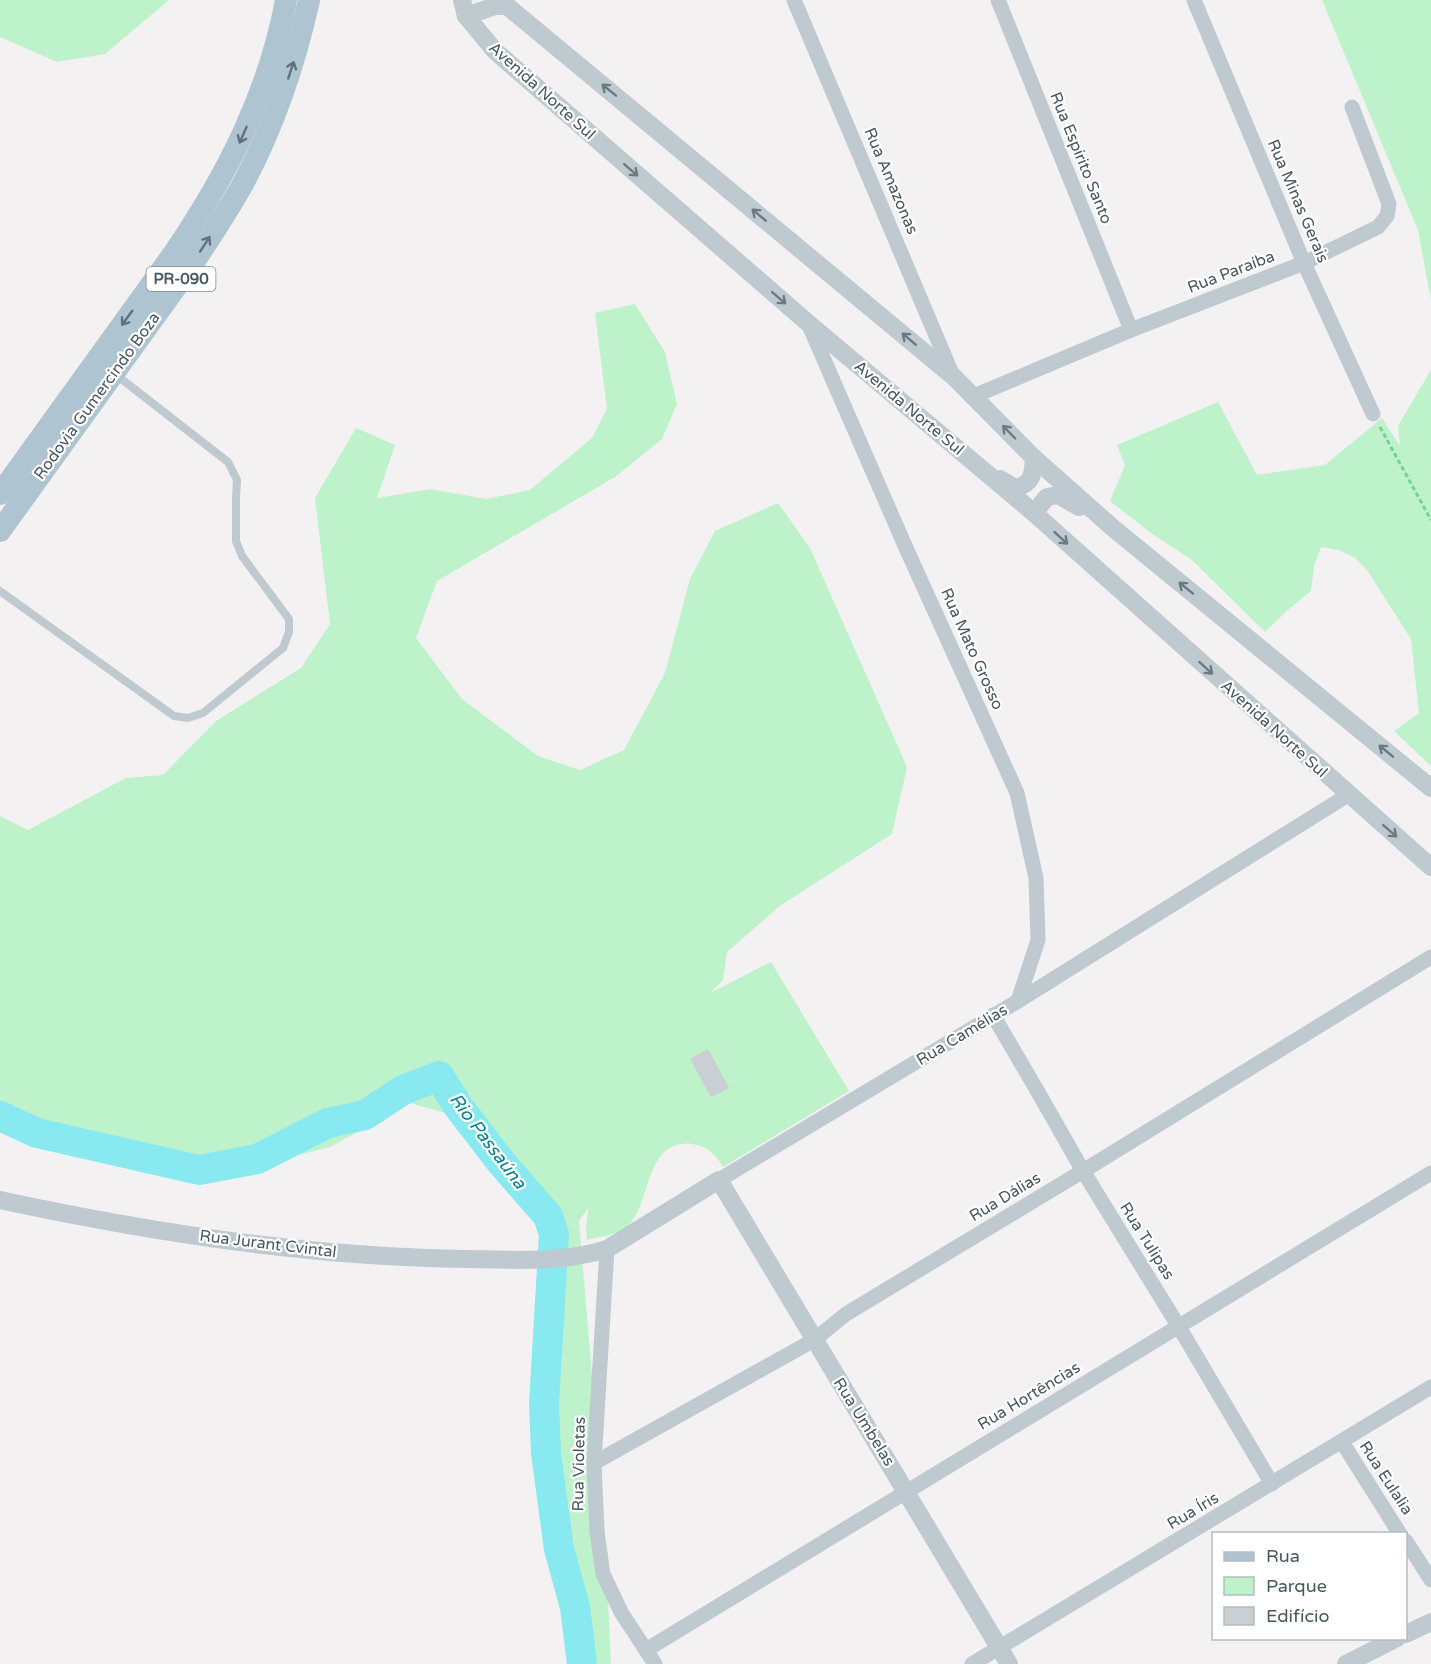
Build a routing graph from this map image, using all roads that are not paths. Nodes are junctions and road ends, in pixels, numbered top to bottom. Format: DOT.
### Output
graph roads {
  1 [pos="286,0"];
  2 [pos="309,0"];
  3 [pos="794,0"];
  4 [pos="998,0"];
  5 [pos="1194,0"];
  6 [pos="464,8"];
  7 [pos="1352,107"];
  8 [pos="1304,263"];
  9 [pos="808,323"];
  10 [pos="1131,330"];
  11 [pos="113,373"];
  12 [pos="954,377"];
  13 [pos="974,396"];
  14 [pos="1373,414"];
  15 [pos="1034,458"];
  16 [pos="973,463"];
  17 [pos="0,494"];
  18 [pos="1034,513"];
  19 [pos="1113,528"];
  20 [pos="0,531"];
  21 [pos="0,591"];
  22 [pos="1431,788"];
  23 [pos="1348,795"];
  24 [pos="1431,867"];
  25 [pos="1431,957"];
  26 [pos="1018,1001"];
  27 [pos="993,1015"];
  28 [pos="1083,1171"];
  29 [pos="1431,1173"];
  30 [pos="719,1180"];
  31 [pos="0,1200"];
  32 [pos="607,1249"];
  33 [pos="569,1258"];
  34 [pos="1179,1327"];
  35 [pos="814,1340"];
  36 [pos="1431,1387"];
  37 [pos="1342,1442"];
  38 [pos="594,1463"];
  39 [pos="1272,1484"];
  40 [pos="907,1492"];
  41 [pos="1399,1532"];
  42 [pos="1407,1543"];
  43 [pos="1431,1580"];
  44 [pos="1431,1622"];
  45 [pos="1407,1634"];
  46 [pos="1393,1640"];
  47 [pos="1000,1648"];
  48 [pos="646,1650"];
  49 [pos="655,1664"];
  50 [pos="972,1664"];
  51 [pos="1009,1664"];
  52 [pos="1346,1664"];
  1 -- 17 [label="main road, Rodovia Gumercindo Boza / PR-090, one-way"];
  11 -- 2 [label="main road, Rodovia Gumercindo Boza / PR-090, one-way"];
  3 -- 12 [label="street, Rua Amazonas"];
  4 -- 10 [label="street, Rua Espírito Santo"];
  5 -- 8 [label="street, Rua Minas Gerais"];
  6 -- 9 [label="street, Avenida Norte Sul, one-way"];
  12 -- 6 [label="street, Avenida Norte Sul, one-way"];
  7 -- 8 [label="street, Rua Paraíba"];
  8 -- 10 [label="street, Rua Paraíba"];
  8 -- 14 [label="street, Rua Minas Gerais"];
  9 -- 16 [label="street, Avenida Norte Sul"];
  9 -- 26 [label="street, Rua Mato Grosso"];
  10 -- 13 [label="street, Rua Paraíba"];
  11 -- 20 [label="main road, Rodovia Gumercindo Boza / PR-090"];
  11 -- 21 [label="lane"];
  12 -- 13 [label="street, Avenida Norte Sul"];
  15 -- 13 [label="street, Avenida Norte Sul, one-way"];
  15 -- 16 [label="street"];
  15 -- 19 [label="street, Avenida Norte Sul"];
  16 -- 18 [label="street, Avenida Norte Sul"];
  18 -- 19 [label="street"];
  18 -- 23 [label="street, Avenida Norte Sul, one-way"];
  22 -- 19 [label="street, Avenida Norte Sul, one-way"];
  23 -- 24 [label="street, Avenida Norte Sul, one-way"];
  23 -- 26 [label="street, Rua Camélias"];
  25 -- 28 [label="street, Rua Dálias"];
  26 -- 27 [label="street, Rua Camélias"];
  27 -- 28 [label="street, Rua Tulipas"];
  27 -- 30 [label="street, Rua Camélias"];
  28 -- 34 [label="street, Rua Tulipas"];
  28 -- 35 [label="street, Rua Dálias"];
  29 -- 34 [label="street, Rua Hortências"];
  30 -- 32 [label="street, Rua Camélias"];
  30 -- 35 [label="street, Rua Umbelas"];
  31 -- 33 [label="street, Rua Jurant Cvintal"];
  32 -- 33 [label="street, Rua Camélias"];
  32 -- 38 [label="street, Rua Violetas"];
  34 -- 39 [label="street, Rua Tulipas"];
  34 -- 40 [label="street, Rua Hortências"];
  35 -- 38 [label="street, Rua Dálias"];
  35 -- 40 [label="street, Rua Umbelas"];
  36 -- 37 [label="street, Rua Íris"];
  37 -- 39 [label="street, Rua Íris"];
  37 -- 41 [label="street, Rua Eulalia"];
  38 -- 48 [label="street, Rua Violetas"];
  39 -- 47 [label="street, Rua Íris"];
  40 -- 47 [label="street, Rua Umbelas"];
  40 -- 48 [label="street, Rua Hortências"];
  42 -- 43 [label="street, Rua Eulalia"];
  44 -- 45 [label="street"];
  46 -- 52 [label="street"];
  47 -- 50 [label="street, Rua Íris"];
  47 -- 51 [label="street, Rua Umbelas"];
  48 -- 49 [label="street, Rua Violetas"];
}
